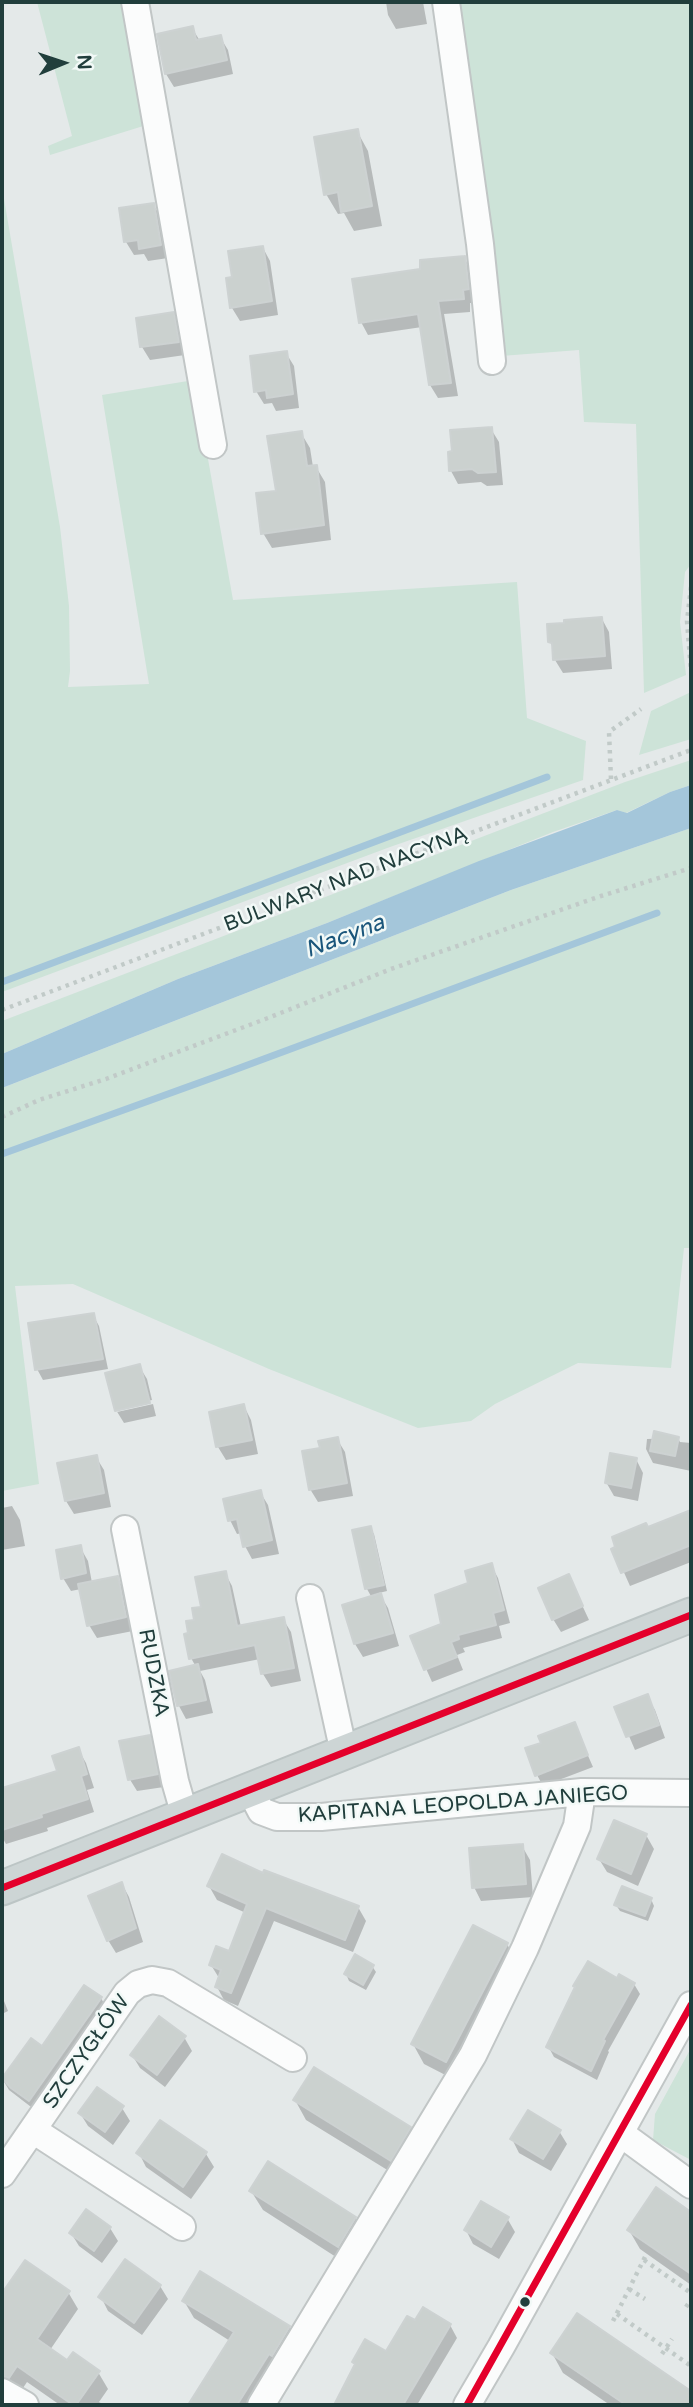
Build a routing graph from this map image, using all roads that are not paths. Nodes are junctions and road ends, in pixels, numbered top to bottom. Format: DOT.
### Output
graph roads {
  1 [pos="135,2"];
  2 [pos="446,2"];
  3 [pos="492,361"];
  4 [pos="213,446"];
  5 [pos="125,1530"];
  6 [pos="310,1598"];
  7 [pos="691,1615"];
  8 [pos="344,1753"];
  9 [pos="250,1790"];
  10 [pos="582,1792"];
  11 [pos="691,1793"];
  12 [pos="185,1816"];
  13 [pos="2,1888"];
  14 [pos="691,2005"];
  15 [pos="293,2058"];
  16 [pos="33,2130"];
  17 [pos="620,2133"];
  18 [pos="2,2174"];
  19 [pos="691,2185"];
  20 [pos="182,2227"];
  21 [pos="2,2392"];
  22 [pos="25,2405"];
  23 [pos="261,2405"];
  24 [pos="467,2405"];
  1 -- 4 [label="street"];
  2 -- 3 [label="street"];
  5 -- 12 [label="street, RUDZKA"];
  6 -- 8 [label="street"];
  7 -- 8 [label="main road"];
  8 -- 9 [label="main road"];
  9 -- 10 [label="street, KAPITANA LEOPOLDA JANIEGO"];
  9 -- 12 [label="main road"];
  10 -- 11 [label="street, KAPITANA LEOPOLDA JANIEGO"];
  10 -- 23 [label="street"];
  12 -- 13 [label="main road"];
  14 -- 17 [label="street"];
  15 -- 16 [label="street, SZCZYGŁÓW"];
  16 -- 18 [label="street, SZCZYGŁÓW"];
  16 -- 20 [label="street, SZCZYGŁÓW"];
  17 -- 19 [label="street"];
  17 -- 24 [label="street"];
  21 -- 22 [label="street"];
}
